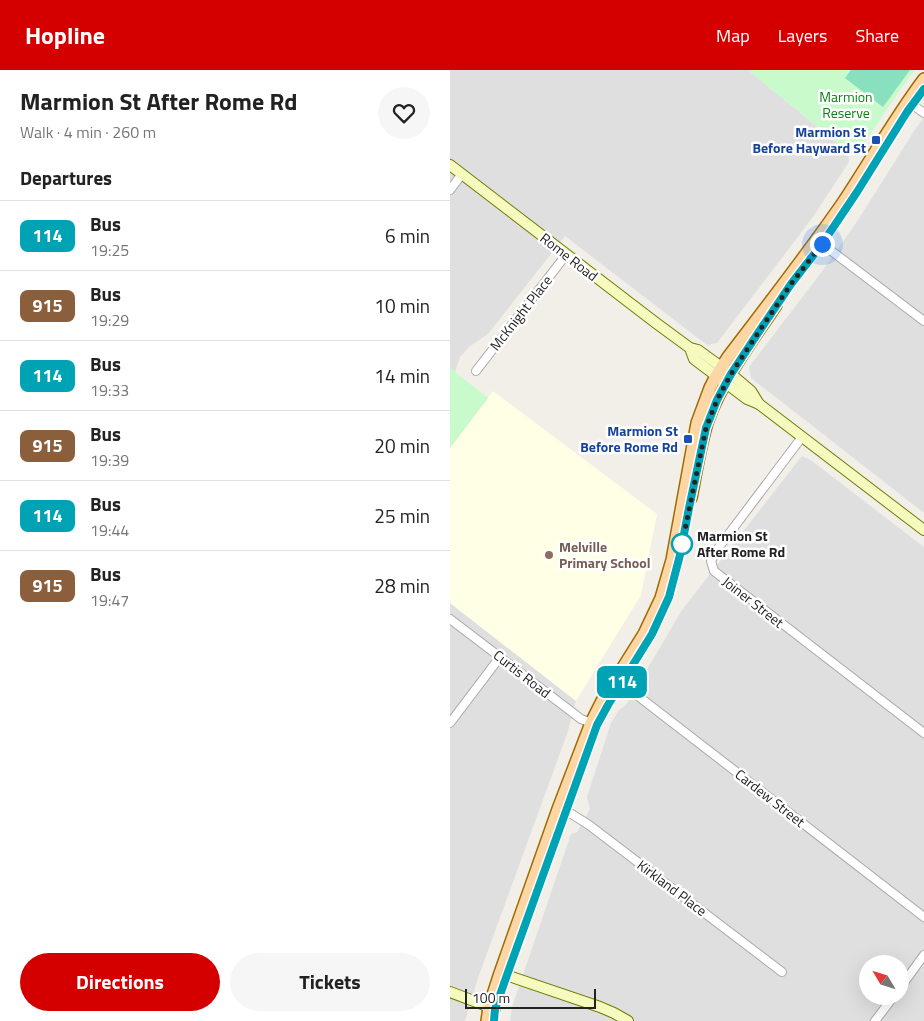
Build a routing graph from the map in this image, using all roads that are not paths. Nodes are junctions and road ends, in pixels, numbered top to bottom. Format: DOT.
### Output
graph roads {
  1 [pos="924,79"];
  2 [pos="924,89"];
  3 [pos="910,103"];
  4 [pos="924,113"];
  5 [pos="450,165"];
  6 [pos="462,174"];
  7 [pos="450,190"];
  8 [pos="819,242"];
  9 [pos="566,255"];
  10 [pos="924,321"];
  11 [pos="476,370"];
  12 [pos="724,375"];
  13 [pos="802,437"];
  14 [pos="924,530"];
  15 [pos="450,618"];
  16 [pos="500,657"];
  17 [pos="619,680"];
  18 [pos="450,723"];
  19 [pos="594,724"];
  20 [pos="924,733"];
  21 [pos="562,810"];
  22 [pos="924,917"];
  23 [pos="924,955"];
  24 [pos="782,972"];
  25 [pos="504,974"];
  26 [pos="909,976"];
  27 [pos="450,992"];
  28 [pos="888,1005"];
  29 [pos="493,1012"];
  30 [pos="878,1020"];
  31 [pos="487,1021"];
  32 [pos="628,1021"];
  1 -- 3 [label="main road"];
  2 -- 3 [label="main road"];
  3 -- 4 [label="street"];
  3 -- 8 [label="main road"];
  5 -- 6 [label="street, Rome Road"];
  6 -- 7 [label="street"];
  6 -- 9 [label="street, Rome Road"];
  8 -- 10 [label="street"];
  8 -- 12 [label="main road"];
  9 -- 11 [label="street, McKnight Place"];
  9 -- 12 [label="street, Rome Road"];
  12 -- 13 [label="street, Rome Road"];
  12 -- 17 [label="main road"];
  13 -- 14 [label="street, Rome Road"];
  13 -- 20 [label="street, Joiner Street"];
  15 -- 16 [label="street, Curtis Road"];
  16 -- 18 [label="street"];
  16 -- 19 [label="street, Curtis Road"];
  17 -- 19 [label="main road"];
  17 -- 22 [label="street, Cardew Street"];
  19 -- 21 [label="main road"];
  21 -- 24 [label="street, Kirkland Place"];
  21 -- 25 [label="main road"];
  23 -- 26 [label="street"];
  25 -- 29 [label="main road"];
  25 -- 32 [label="street"];
  27 -- 29 [label="street"];
  28 -- 30 [label="street"];
  29 -- 31 [label="main road"];
}
